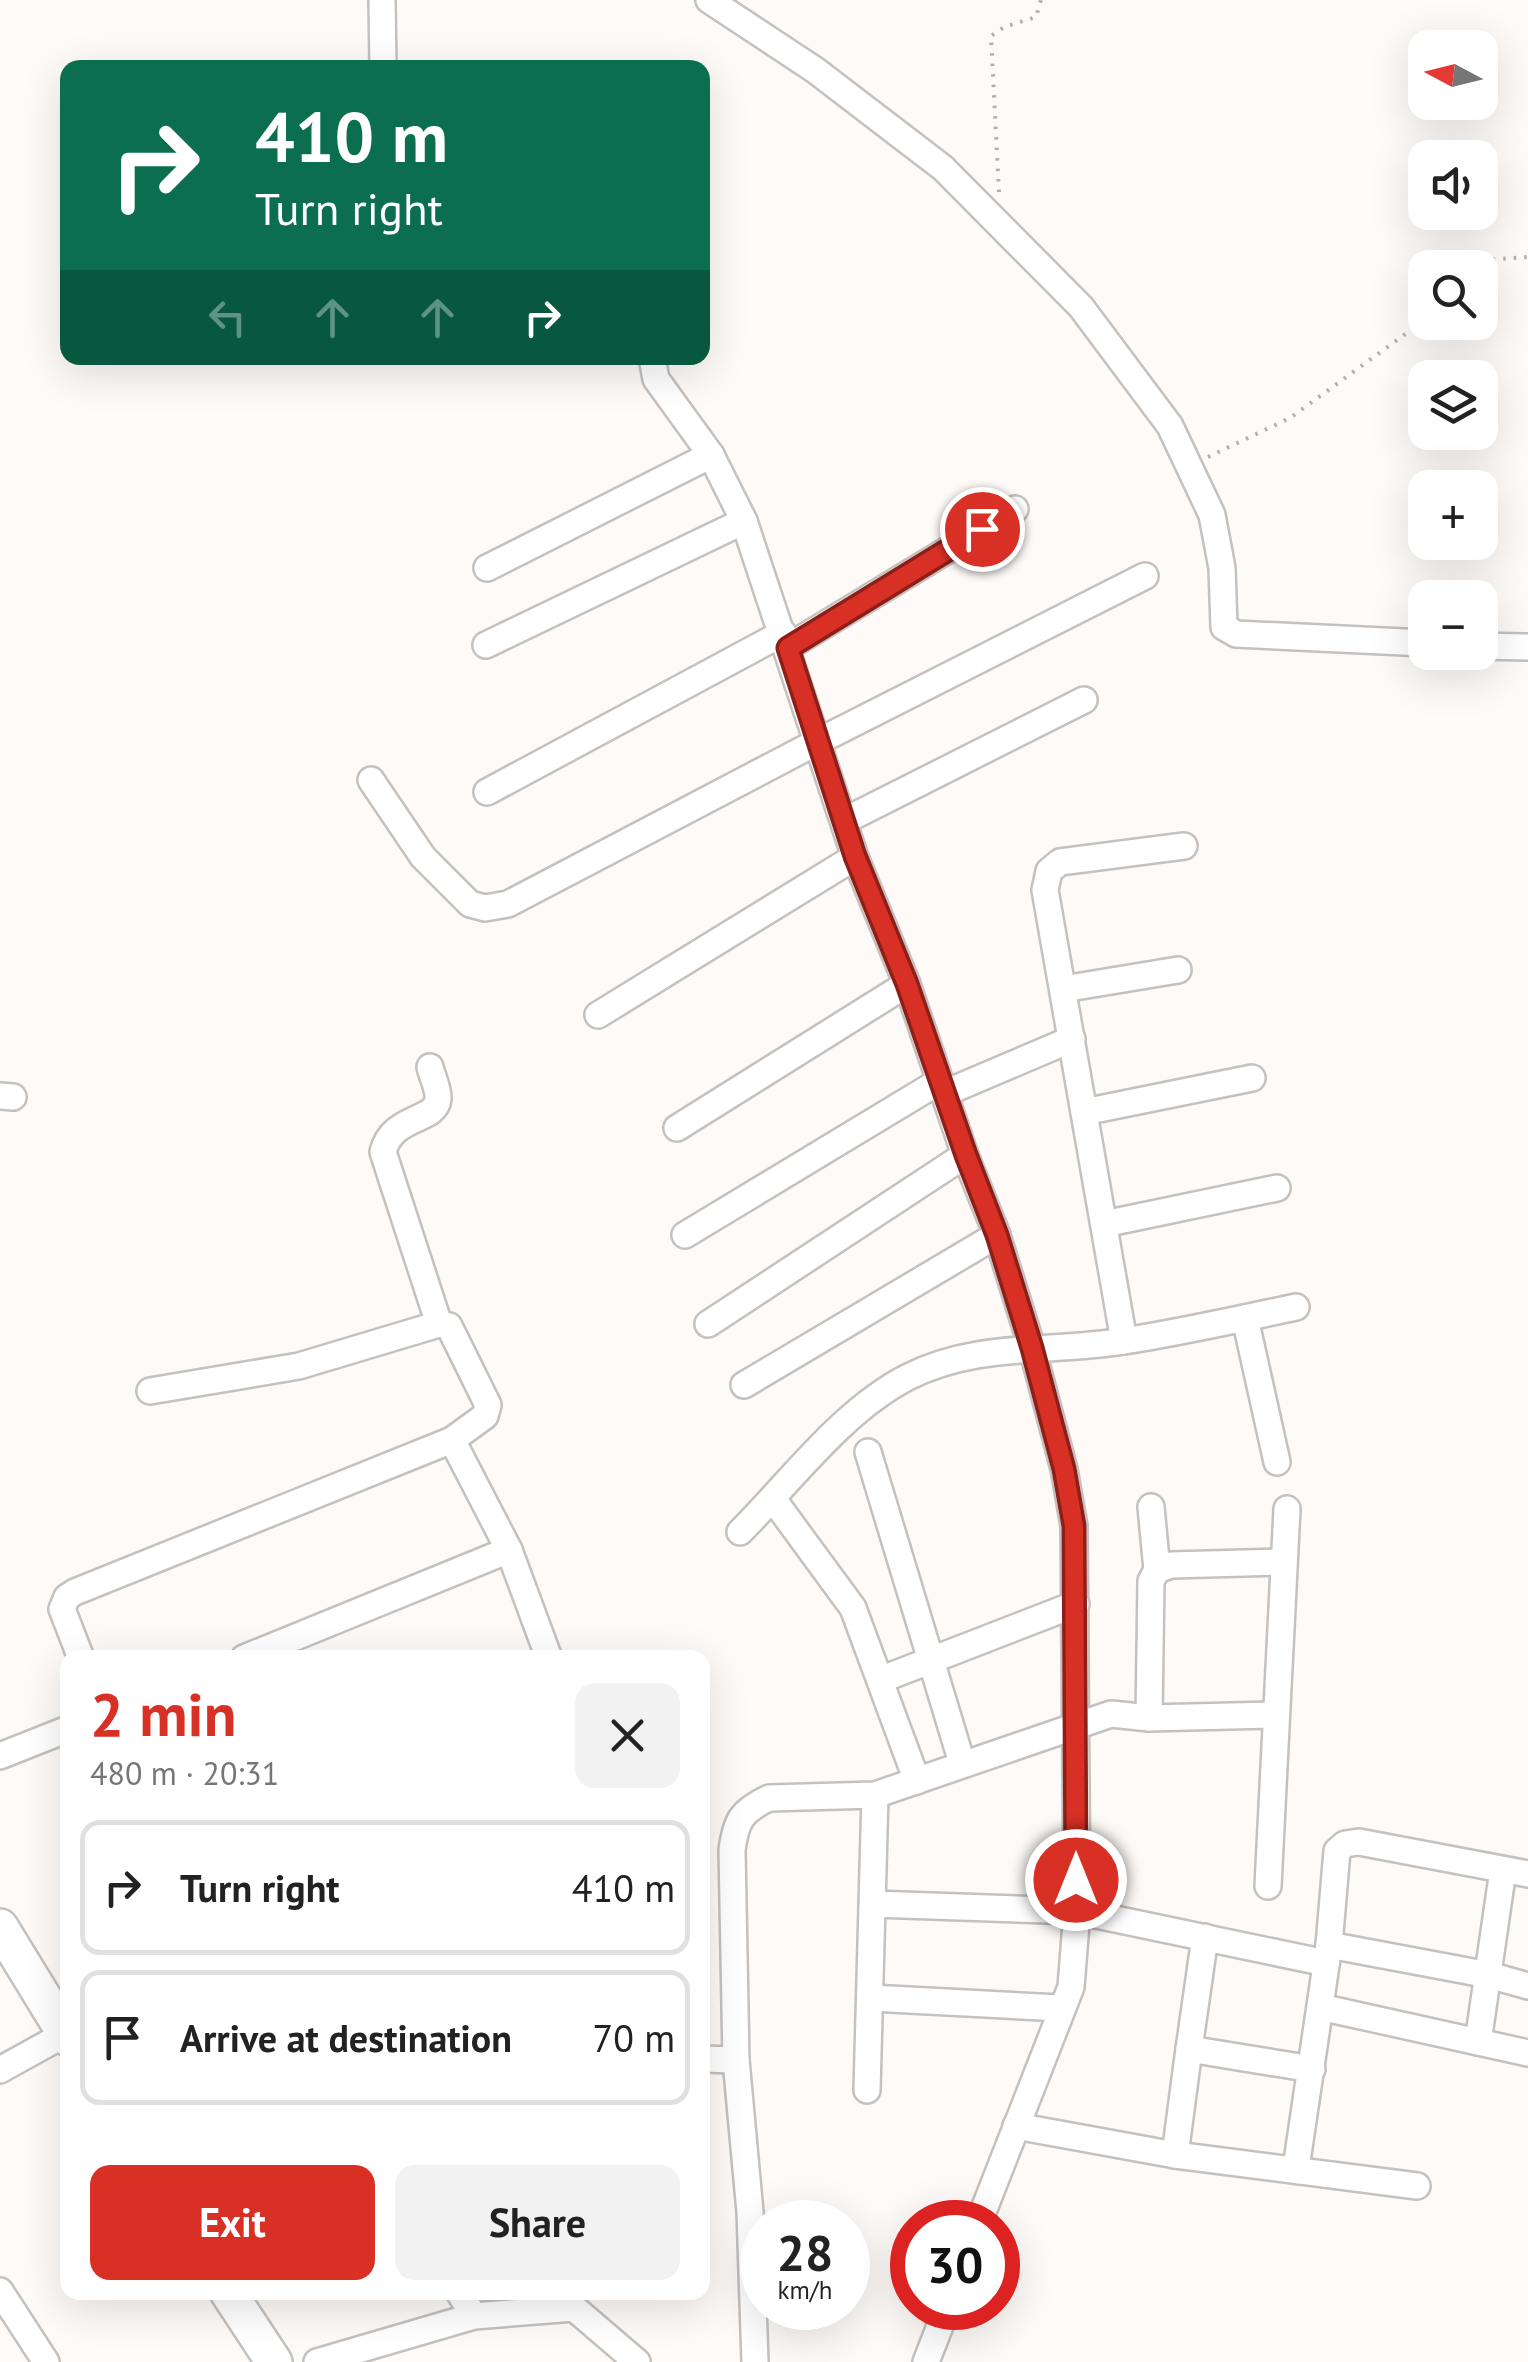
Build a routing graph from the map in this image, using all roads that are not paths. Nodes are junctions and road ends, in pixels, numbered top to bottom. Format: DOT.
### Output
graph roads {
  1 [pos="382,0"];
  2 [pos="709,0"];
  3 [pos="382,60"];
  4 [pos="653,365"];
  5 [pos="711,455"];
  6 [pos="1015,510"];
  7 [pos="744,520"];
  8 [pos="486,568"];
  9 [pos="1145,576"];
  10 [pos="785,640"];
  11 [pos="1408,642"];
  12 [pos="486,646"];
  13 [pos="1498,646"];
  14 [pos="1528,647"];
  15 [pos="1084,700"];
  16 [pos="817,742"];
  17 [pos="371,780"];
  18 [pos="487,792"];
  19 [pos="844,821"];
  20 [pos="1184,846"];
  21 [pos="855,856"];
  22 [pos="1178,970"];
  23 [pos="907,984"];
  24 [pos="1063,989"];
  25 [pos="598,1015"];
  26 [pos="1072,1040"];
  27 [pos="430,1067"];
  28 [pos="1252,1078"];
  29 [pos="942,1087"];
  30 [pos="1084,1112"];
  31 [pos="678,1128"];
  32 [pos="966,1155"];
  33 [pos="1277,1188"];
  34 [pos="1104,1224"];
  35 [pos="685,1235"];
  36 [pos="997,1235"];
  37 [pos="1296,1308"];
  38 [pos="1245,1318"];
  39 [pos="439,1324"];
  40 [pos="708,1324"];
  41 [pos="1124,1341"];
  42 [pos="1032,1348"];
  43 [pos="744,1386"];
  44 [pos="150,1391"];
  45 [pos="452,1440"];
  46 [pos="868,1452"];
  47 [pos="1277,1462"];
  48 [pos="773,1499"];
  49 [pos="1151,1507"];
  50 [pos="1286,1509"];
  51 [pos="740,1532"];
  52 [pos="509,1550"];
  53 [pos="1283,1562"];
  54 [pos="1156,1570"];
  55 [pos="1076,1604"];
  56 [pos="78,1650"];
  57 [pos="264,1650"];
  58 [pos="546,1650"];
  59 [pos="931,1659"];
  60 [pos="880,1680"];
  61 [pos="1276,1716"];
  62 [pos="1149,1718"];
  63 [pos="1075,1728"];
  64 [pos="60,1732"];
  65 [pos="0,1756"];
  66 [pos="962,1762"];
  67 [pos="917,1781"];
  68 [pos="875,1795"];
  69 [pos="1515,1872"];
  70 [pos="1268,1886"];
  71 [pos="874,1904"];
  72 [pos="1077,1911"];
  73 [pos="0,1926"];
  74 [pos="1206,1937"];
  75 [pos="1327,1954"];
  76 [pos="1488,1975"];
  77 [pos="1528,1986"];
  78 [pos="871,1998"];
  79 [pos="1060,2008"];
  80 [pos="1320,2008"];
  81 [pos="60,2022"];
  82 [pos="60,2031"];
  83 [pos="1478,2042"];
  84 [pos="1189,2049"];
  85 [pos="1528,2053"];
  86 [pos="710,2059"];
  87 [pos="736,2060"];
  88 [pos="1312,2068"];
  89 [pos="0,2070"];
  90 [pos="866,2090"];
  91 [pos="1016,2126"];
  92 [pos="1174,2155"];
  93 [pos="1299,2172"];
  94 [pos="1417,2186"];
  95 [pos="987,2200"];
  96 [pos="1,2294"];
  97 [pos="233,2300"];
  98 [pos="464,2300"];
  99 [pos="576,2300"];
  100 [pos="474,2316"];
  101 [pos="938,2330"];
  102 [pos="46,2362"];
  103 [pos="274,2362"];
  104 [pos="317,2362"];
  105 [pos="638,2362"];
  106 [pos="754,2362"];
  107 [pos="926,2362"];
  1 -- 3 [label="street"];
  2 -- 11 [label="street"];
  4 -- 5 [label="street"];
  5 -- 7 [label="street"];
  5 -- 8 [label="street"];
  6 -- 10 [label="street"];
  7 -- 10 [label="street"];
  7 -- 12 [label="street"];
  9 -- 16 [label="street"];
  10 -- 16 [label="street"];
  10 -- 18 [label="street"];
  13 -- 14 [label="street"];
  15 -- 19 [label="street"];
  16 -- 17 [label="street"];
  16 -- 19 [label="street"];
  19 -- 21 [label="street"];
  20 -- 24 [label="street"];
  21 -- 23 [label="street"];
  21 -- 25 [label="street"];
  22 -- 24 [label="street"];
  23 -- 29 [label="street"];
  23 -- 31 [label="street"];
  24 -- 26 [label="street"];
  26 -- 29 [label="street"];
  26 -- 30 [label="street"];
  27 -- 39 [label="street"];
  28 -- 30 [label="street"];
  29 -- 32 [label="street"];
  29 -- 35 [label="street"];
  30 -- 34 [label="street"];
  32 -- 36 [label="street"];
  32 -- 40 [label="street"];
  33 -- 34 [label="street"];
  34 -- 41 [label="street"];
  36 -- 42 [label="street"];
  36 -- 43 [label="street"];
  37 -- 38 [label="street"];
  38 -- 41 [label="street"];
  38 -- 47 [label="street"];
  39 -- 44 [label="street"];
  39 -- 45 [label="street"];
  41 -- 42 [label="street"];
  42 -- 48 [label="street"];
  42 -- 55 [label="street"];
  45 -- 52 [label="street"];
  45 -- 56 [label="street"];
  46 -- 59 [label="street"];
  48 -- 51 [label="street"];
  48 -- 60 [label="street"];
  49 -- 54 [label="street"];
  50 -- 53 [label="street"];
  52 -- 57 [label="street"];
  52 -- 58 [label="street"];
  53 -- 54 [label="street"];
  53 -- 61 [label="street"];
  54 -- 62 [label="street"];
  55 -- 59 [label="street"];
  55 -- 63 [label="street"];
  59 -- 60 [label="street"];
  59 -- 66 [label="street"];
  60 -- 67 [label="street"];
  61 -- 62 [label="street"];
  61 -- 70 [label="street"];
  62 -- 63 [label="street"];
  63 -- 66 [label="street"];
  63 -- 72 [label="street"];
  64 -- 65 [label="street"];
  66 -- 67 [label="street"];
  67 -- 68 [label="street"];
  68 -- 71 [label="street"];
  68 -- 87 [label="street"];
  69 -- 75 [label="street"];
  69 -- 76 [label="street"];
  71 -- 72 [label="street"];
  71 -- 78 [label="street"];
  72 -- 74 [label="street"];
  72 -- 79 [label="street"];
  73 -- 81 [label="main road"];
  74 -- 75 [label="street"];
  74 -- 84 [label="street"];
  75 -- 76 [label="street"];
  75 -- 80 [label="street"];
  76 -- 77 [label="street"];
  76 -- 83 [label="street"];
  78 -- 79 [label="street"];
  78 -- 90 [label="street"];
  79 -- 91 [label="street"];
  80 -- 83 [label="street"];
  80 -- 88 [label="street"];
  82 -- 89 [label="street"];
  83 -- 85 [label="street"];
  84 -- 88 [label="street"];
  84 -- 92 [label="street"];
  86 -- 87 [label="street"];
  87 -- 106 [label="street"];
  88 -- 93 [label="street"];
  91 -- 92 [label="street"];
  91 -- 95 [label="street"];
  92 -- 93 [label="street"];
  93 -- 94 [label="street"];
  96 -- 102 [label="street"];
  97 -- 103 [label="main road"];
  98 -- 100 [label="street"];
  99 -- 100 [label="street"];
  99 -- 105 [label="street"];
  100 -- 104 [label="street"];
  101 -- 107 [label="street"];
}
